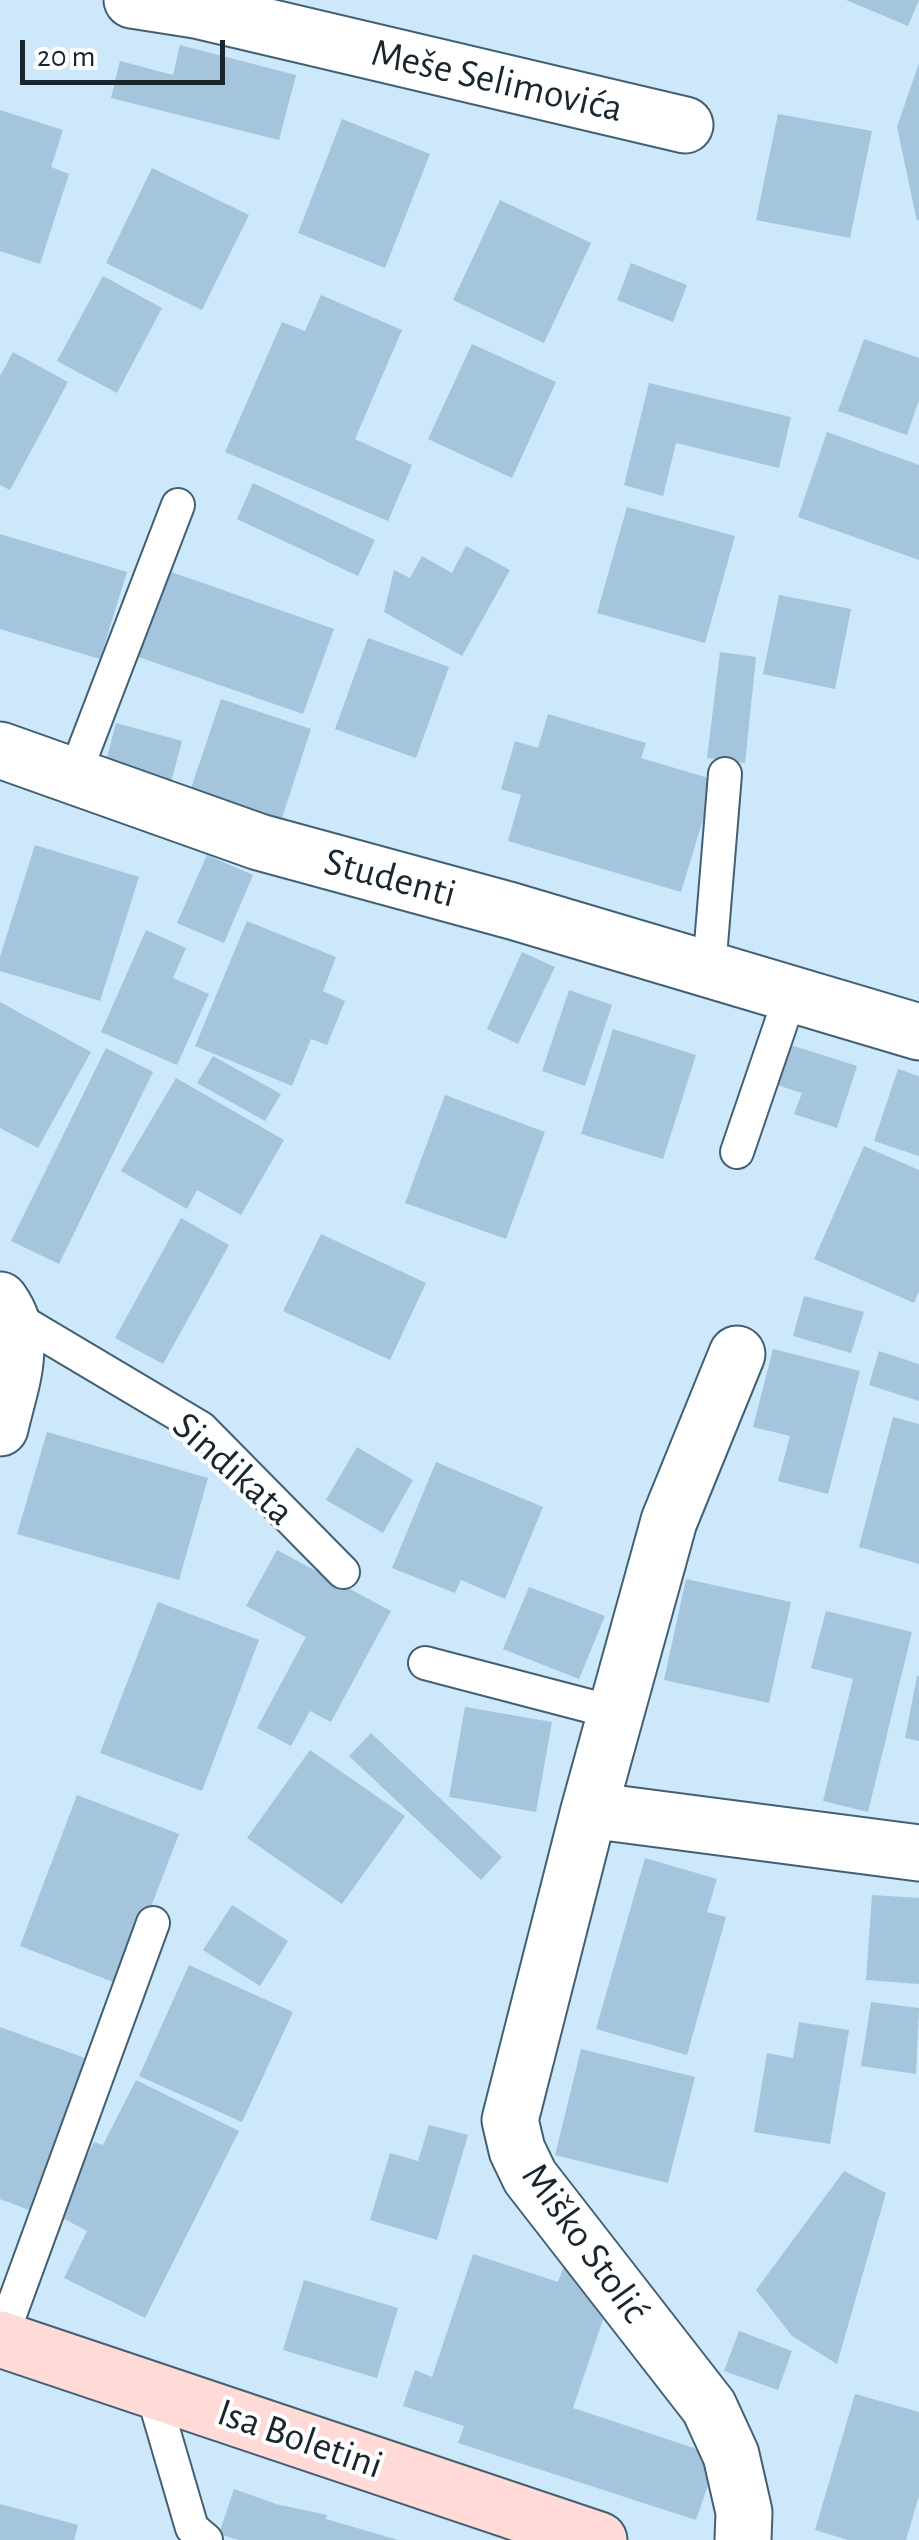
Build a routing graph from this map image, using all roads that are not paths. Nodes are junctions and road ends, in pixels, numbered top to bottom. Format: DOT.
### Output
graph roads {
  1 [pos="132,0"];
  2 [pos="685,125"];
  3 [pos="178,505"];
  4 [pos="0,750"];
  5 [pos="725,774"];
  6 [pos="74,776"];
  7 [pos="709,970"];
  8 [pos="791,994"];
  9 [pos="919,1032"];
  10 [pos="737,1152"];
  11 [pos="6,1308"];
  12 [pos="737,1354"];
  13 [pos="0,1428"];
  14 [pos="342,1572"];
  15 [pos="425,1662"];
  16 [pos="616,1713"];
  17 [pos="590,1810"];
  18 [pos="919,1853"];
  19 [pos="153,1924"];
  20 [pos="0,2339"];
  21 [pos="150,2388"];
  22 [pos="206,2540"];
  23 [pos="599,2540"];
  24 [pos="743,2540"];
  1 -- 2 [label="street, Meše Selimovića"];
  3 -- 6 [label="lane"];
  4 -- 6 [label="street, Studenti"];
  5 -- 7 [label="lane"];
  6 -- 7 [label="street, Studenti"];
  7 -- 8 [label="street, Studenti"];
  8 -- 9 [label="street, Studenti"];
  8 -- 10 [label="lane"];
  11 -- 13 [label="street, Sindikata"];
  11 -- 14 [label="lane, Sindikata"];
  12 -- 16 [label="street, Miško Stolić"];
  15 -- 16 [label="lane"];
  16 -- 17 [label="street, Miško Stolić"];
  17 -- 18 [label="street"];
  17 -- 24 [label="street, Miško Stolić"];
  19 -- 20 [label="lane, Isa Boletini"];
  20 -- 21 [label="main road, Isa Boletini"];
  21 -- 22 [label="lane"];
  21 -- 23 [label="main road, Isa Boletini"];
}
